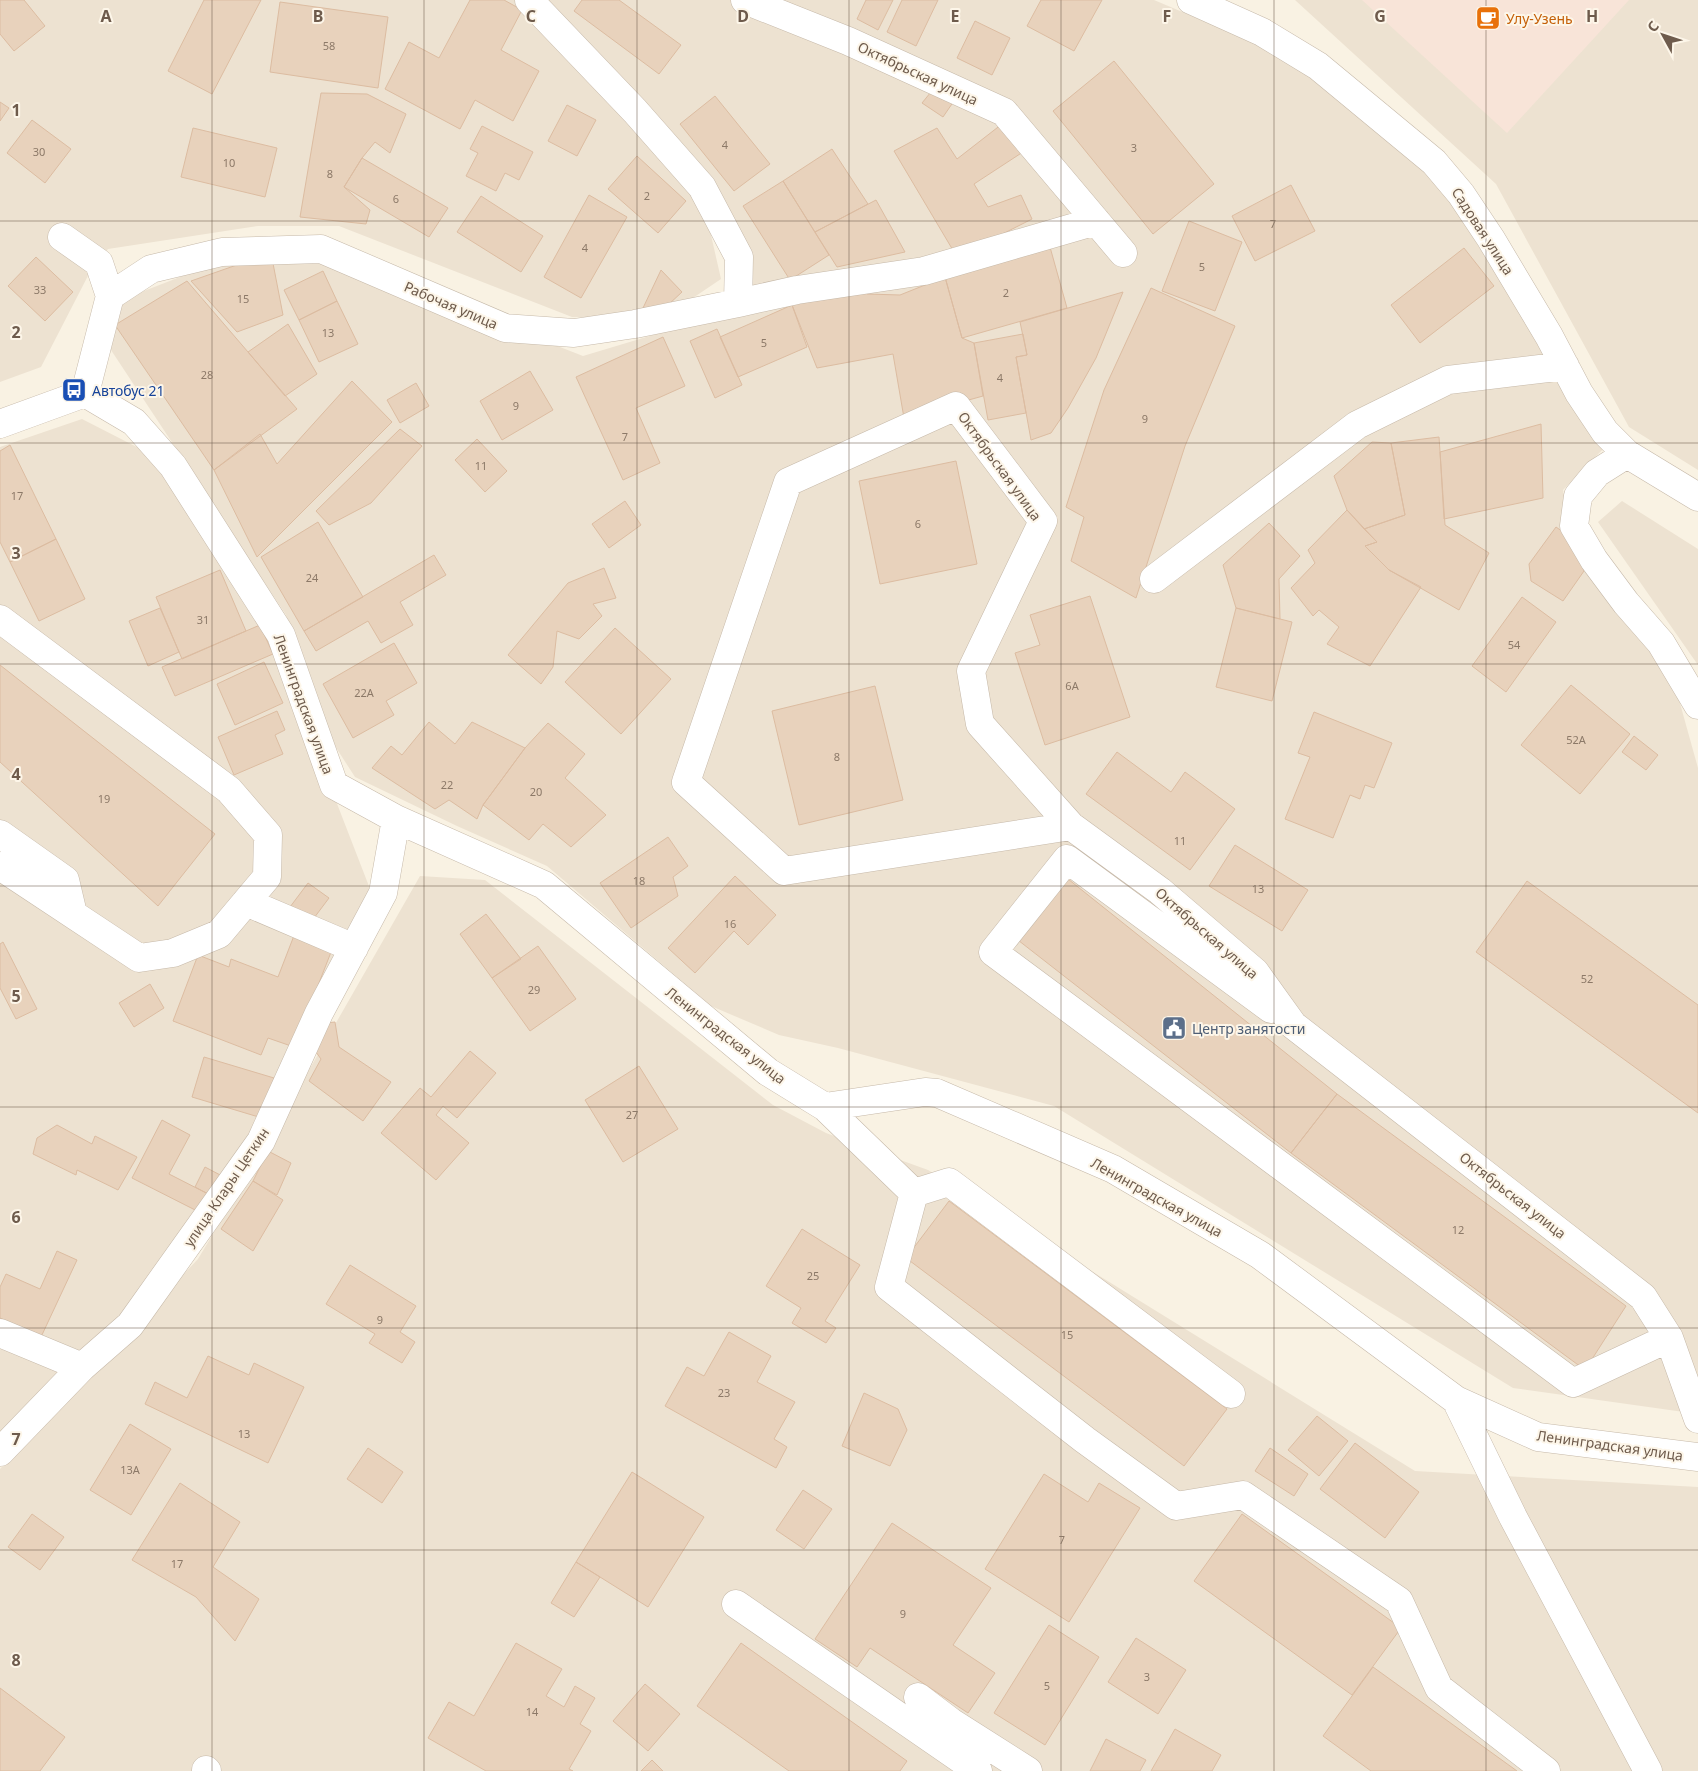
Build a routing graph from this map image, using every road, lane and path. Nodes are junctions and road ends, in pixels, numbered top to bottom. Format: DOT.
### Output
graph roads {
  1 [pos="529,0"];
  2 [pos="745,0"];
  3 [pos="1191,0"];
  4 [pos="1096,221"];
  5 [pos="62,237"];
  6 [pos="1123,253"];
  7 [pos="110,296"];
  8 [pos="738,303"];
  9 [pos="1565,366"];
  10 [pos="85,393"];
  11 [pos="0,424"];
  12 [pos="1627,454"];
  13 [pos="1698,497"];
  14 [pos="1154,579"];
  15 [pos="0,619"];
  16 [pos="1698,705"];
  17 [pos="396,819"];
  18 [pos="1072,826"];
  19 [pos="0,834"];
  20 [pos="0,866"];
  21 [pos="246,902"];
  22 [pos="73,914"];
  23 [pos="354,948"];
  24 [pos="1293,1025"];
  25 [pos="825,1107"];
  26 [pos="914,1193"];
  27 [pos="0,1333"];
  28 [pos="1669,1338"];
  29 [pos="82,1367"];
  30 [pos="1230,1394"];
  31 [pos="1456,1400"];
  32 [pos="1698,1419"];
  33 [pos="0,1452"];
  34 [pos="1698,1457"];
  35 [pos="736,1604"];
  36 [pos="918,1697"];
  37 [pos="978,1771"];
  38 [pos="1028,1771"];
  39 [pos="1546,1771"];
  40 [pos="1648,1771"];
  1 -- 8 [label="street"];
  2 -- 4 [label="street, Октябрьская улица"];
  3 -- 9 [label="street, Садовая улица"];
  4 -- 6 [label="street, Октябрьская улица"];
  4 -- 8 [label="street, Рабочая улица"];
  5 -- 7 [label="street"];
  7 -- 8 [label="street, Рабочая улица"];
  7 -- 10 [label="street"];
  9 -- 12 [label="street, Садовая улица"];
  9 -- 14 [label="street"];
  10 -- 11 [label="street"];
  10 -- 17 [label="street, Ленинградская улица"];
  12 -- 13 [label="street, Садовая улица"];
  12 -- 16 [label="street"];
  15 -- 21 [label="street"];
  17 -- 23 [label="street, улица Клары Цеткин"];
  17 -- 25 [label="street, Ленинградская улица"];
  18 -- 18 [label="street, Октябрьская улица"];
  18 -- 24 [label="street, Октябрьская улица"];
  19 -- 22 [label="street"];
  20 -- 22 [label="street"];
  21 -- 22 [label="street"];
  21 -- 23 [label="street"];
  23 -- 29 [label="street, улица Клары Цеткин"];
  24 -- 28 [label="street, Октябрьская улица"];
  24 -- 28 [label="street"];
  25 -- 26 [label="street"];
  25 -- 31 [label="street, Ленинградская улица"];
  26 -- 30 [label="street"];
  26 -- 39 [label="street"];
  27 -- 29 [label="street"];
  28 -- 32 [label="street, Октябрьская улица"];
  29 -- 33 [label="street, улица Клары Цеткин"];
  31 -- 34 [label="street, Ленинградская улица"];
  31 -- 40 [label="street"];
  35 -- 37 [label="street"];
  36 -- 38 [label="street"];
}
